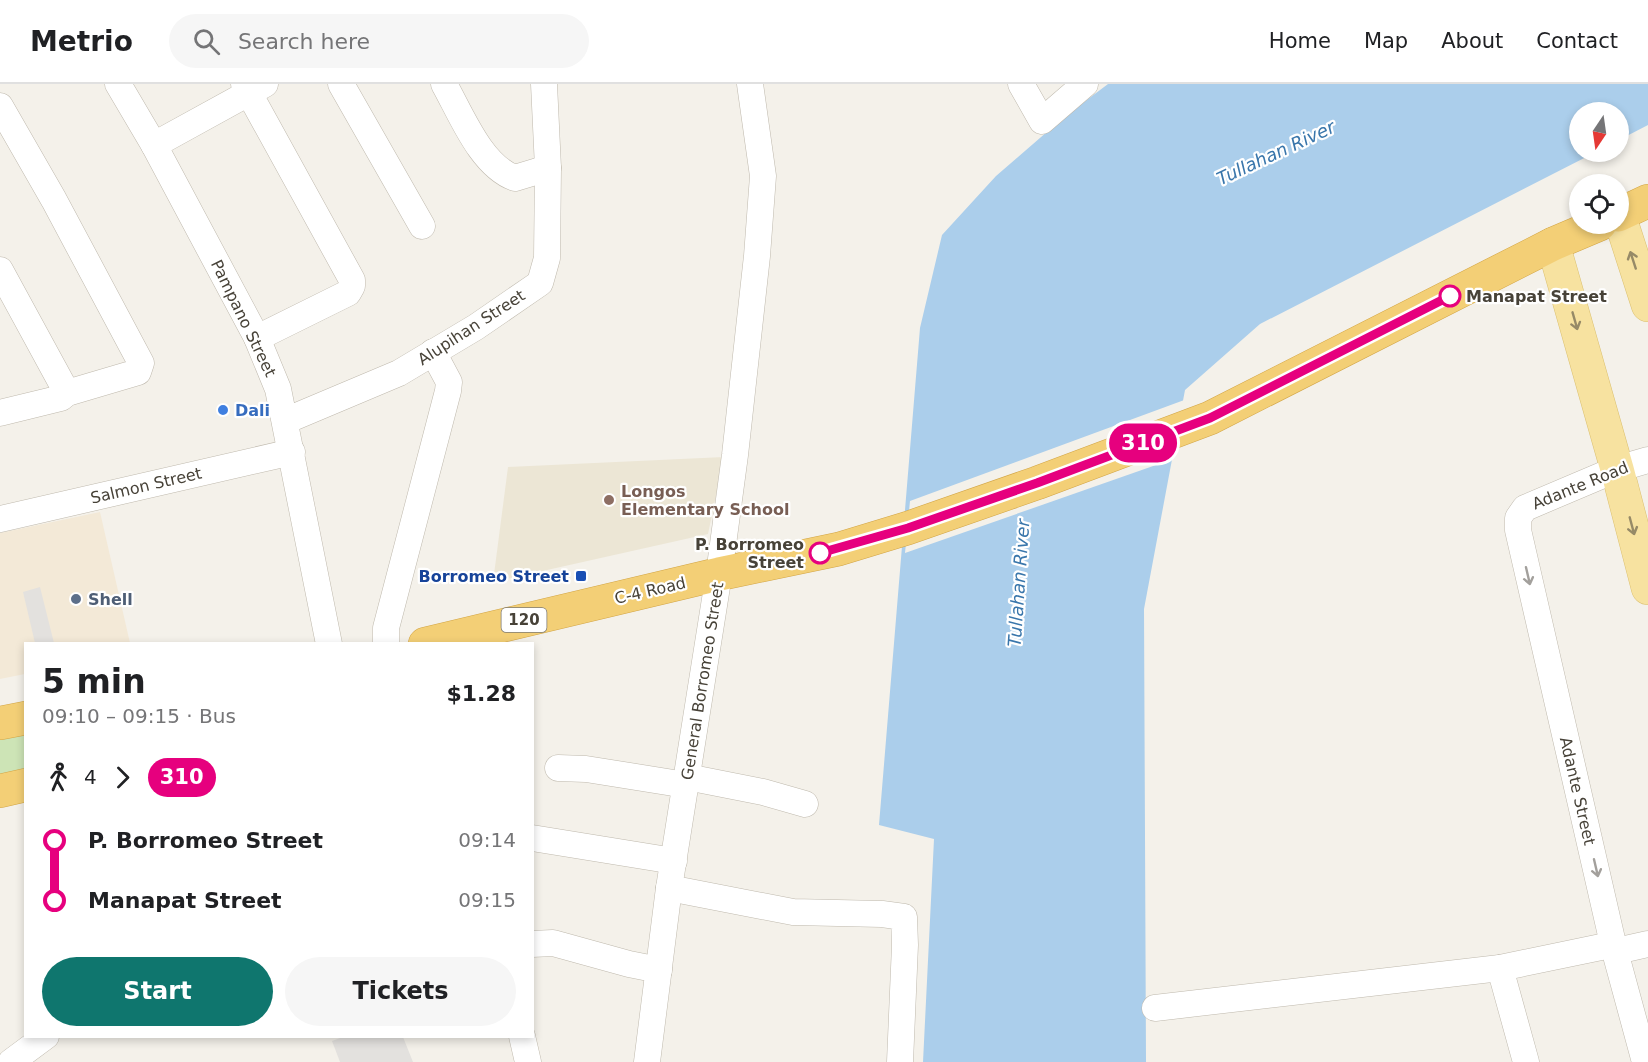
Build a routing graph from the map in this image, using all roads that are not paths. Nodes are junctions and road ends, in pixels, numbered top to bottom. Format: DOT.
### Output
graph roads {
  1 [pos="118,84"];
  2 [pos="340,84"];
  3 [pos="444,84"];
  4 [pos="544,84"];
  5 [pos="750,84"];
  6 [pos="1021,84"];
  7 [pos="1085,84"];
  8 [pos="253,87"];
  9 [pos="0,106"];
  10 [pos="154,145"];
  11 [pos="548,168"];
  12 [pos="1648,201"];
  13 [pos="1629,210"];
  14 [pos="422,226"];
  15 [pos="1576,234"];
  16 [pos="1625,234"];
  17 [pos="1553,244"];
  18 [pos="0,270"];
  19 [pos="1648,305"];
  20 [pos="257,338"];
  21 [pos="433,352"];
  22 [pos="67,393"];
  23 [pos="0,413"];
  24 [pos="285,421"];
  25 [pos="292,452"];
  26 [pos="1648,460"];
  27 [pos="1617,469"];
  28 [pos="1518,518"];
  29 [pos="0,519"];
  30 [pos="719,574"];
  31 [pos="1648,588"];
  32 [pos="329,642"];
  33 [pos="386,642"];
  34 [pos="433,642"];
  35 [pos="24,718"];
  36 [pos="0,723"];
  37 [pos="558,768"];
  38 [pos="686,781"];
  39 [pos="24,786"];
  40 [pos="0,792"];
  41 [pos="805,804"];
  42 [pos="534,838"];
  43 [pos="674,861"];
  44 [pos="669,888"];
  45 [pos="534,944"];
  46 [pos="1648,944"];
  47 [pos="1614,948"];
  48 [pos="1500,968"];
  49 [pos="659,970"];
  50 [pos="1155,1008"];
  51 [pos="43,1038"];
  52 [pos="522,1038"];
  53 [pos="11,1062"];
  54 [pos="528,1062"];
  55 [pos="647,1062"];
  56 [pos="900,1062"];
  57 [pos="1526,1062"];
  58 [pos="1645,1062"];
  1 -- 10 [label="street, Pampano Street"];
  2 -- 14 [label="street"];
  3 -- 11 [label="street"];
  4 -- 11 [label="street, Alupihan Street"];
  5 -- 30 [label="street, General Borromeo Street"];
  6 -- 7 [label="street"];
  8 -- 10 [label="street"];
  8 -- 20 [label="street"];
  9 -- 22 [label="street"];
  10 -- 20 [label="street, Pampano Street"];
  11 -- 21 [label="street, Alupihan Street"];
  12 -- 13 [label="highway"];
  15 -- 17 [label="highway, C-4 Road / 120"];
  19 -- 16 [label="main road, one-way"];
  17 -- 27 [label="main road, one-way"];
  17 -- 30 [label="highway, C-4 Road / 120"];
  18 -- 22 [label="street"];
  20 -- 24 [label="street, Pampano Street"];
  21 -- 24 [label="street, Alupihan Street"];
  21 -- 33 [label="street"];
  22 -- 23 [label="street"];
  24 -- 25 [label="street, Pampano Street"];
  25 -- 29 [label="street, Salmon Street"];
  25 -- 32 [label="street, Pampano Street"];
  26 -- 27 [label="street, Adante Road"];
  27 -- 28 [label="street, Adante Road"];
  27 -- 31 [label="main road, one-way"];
  28 -- 47 [label="street, Adante Street, one-way"];
  30 -- 34 [label="highway, C-4 Road / 120"];
  30 -- 38 [label="street, General Borromeo Street"];
  35 -- 36 [label="highway"];
  37 -- 38 [label="street"];
  38 -- 41 [label="street"];
  38 -- 43 [label="street, General Borromeo Street"];
  39 -- 40 [label="highway"];
  42 -- 43 [label="street"];
  43 -- 44 [label="street, General Borromeo Street"];
  44 -- 49 [label="street, General Borromeo Street"];
  44 -- 56 [label="street"];
  45 -- 49 [label="street"];
  46 -- 47 [label="street"];
  47 -- 48 [label="street"];
  47 -- 58 [label="street, Adante Street"];
  48 -- 50 [label="street"];
  48 -- 57 [label="street"];
  49 -- 55 [label="street, General Borromeo Street"];
  51 -- 53 [label="street"];
  52 -- 54 [label="street"];
}
